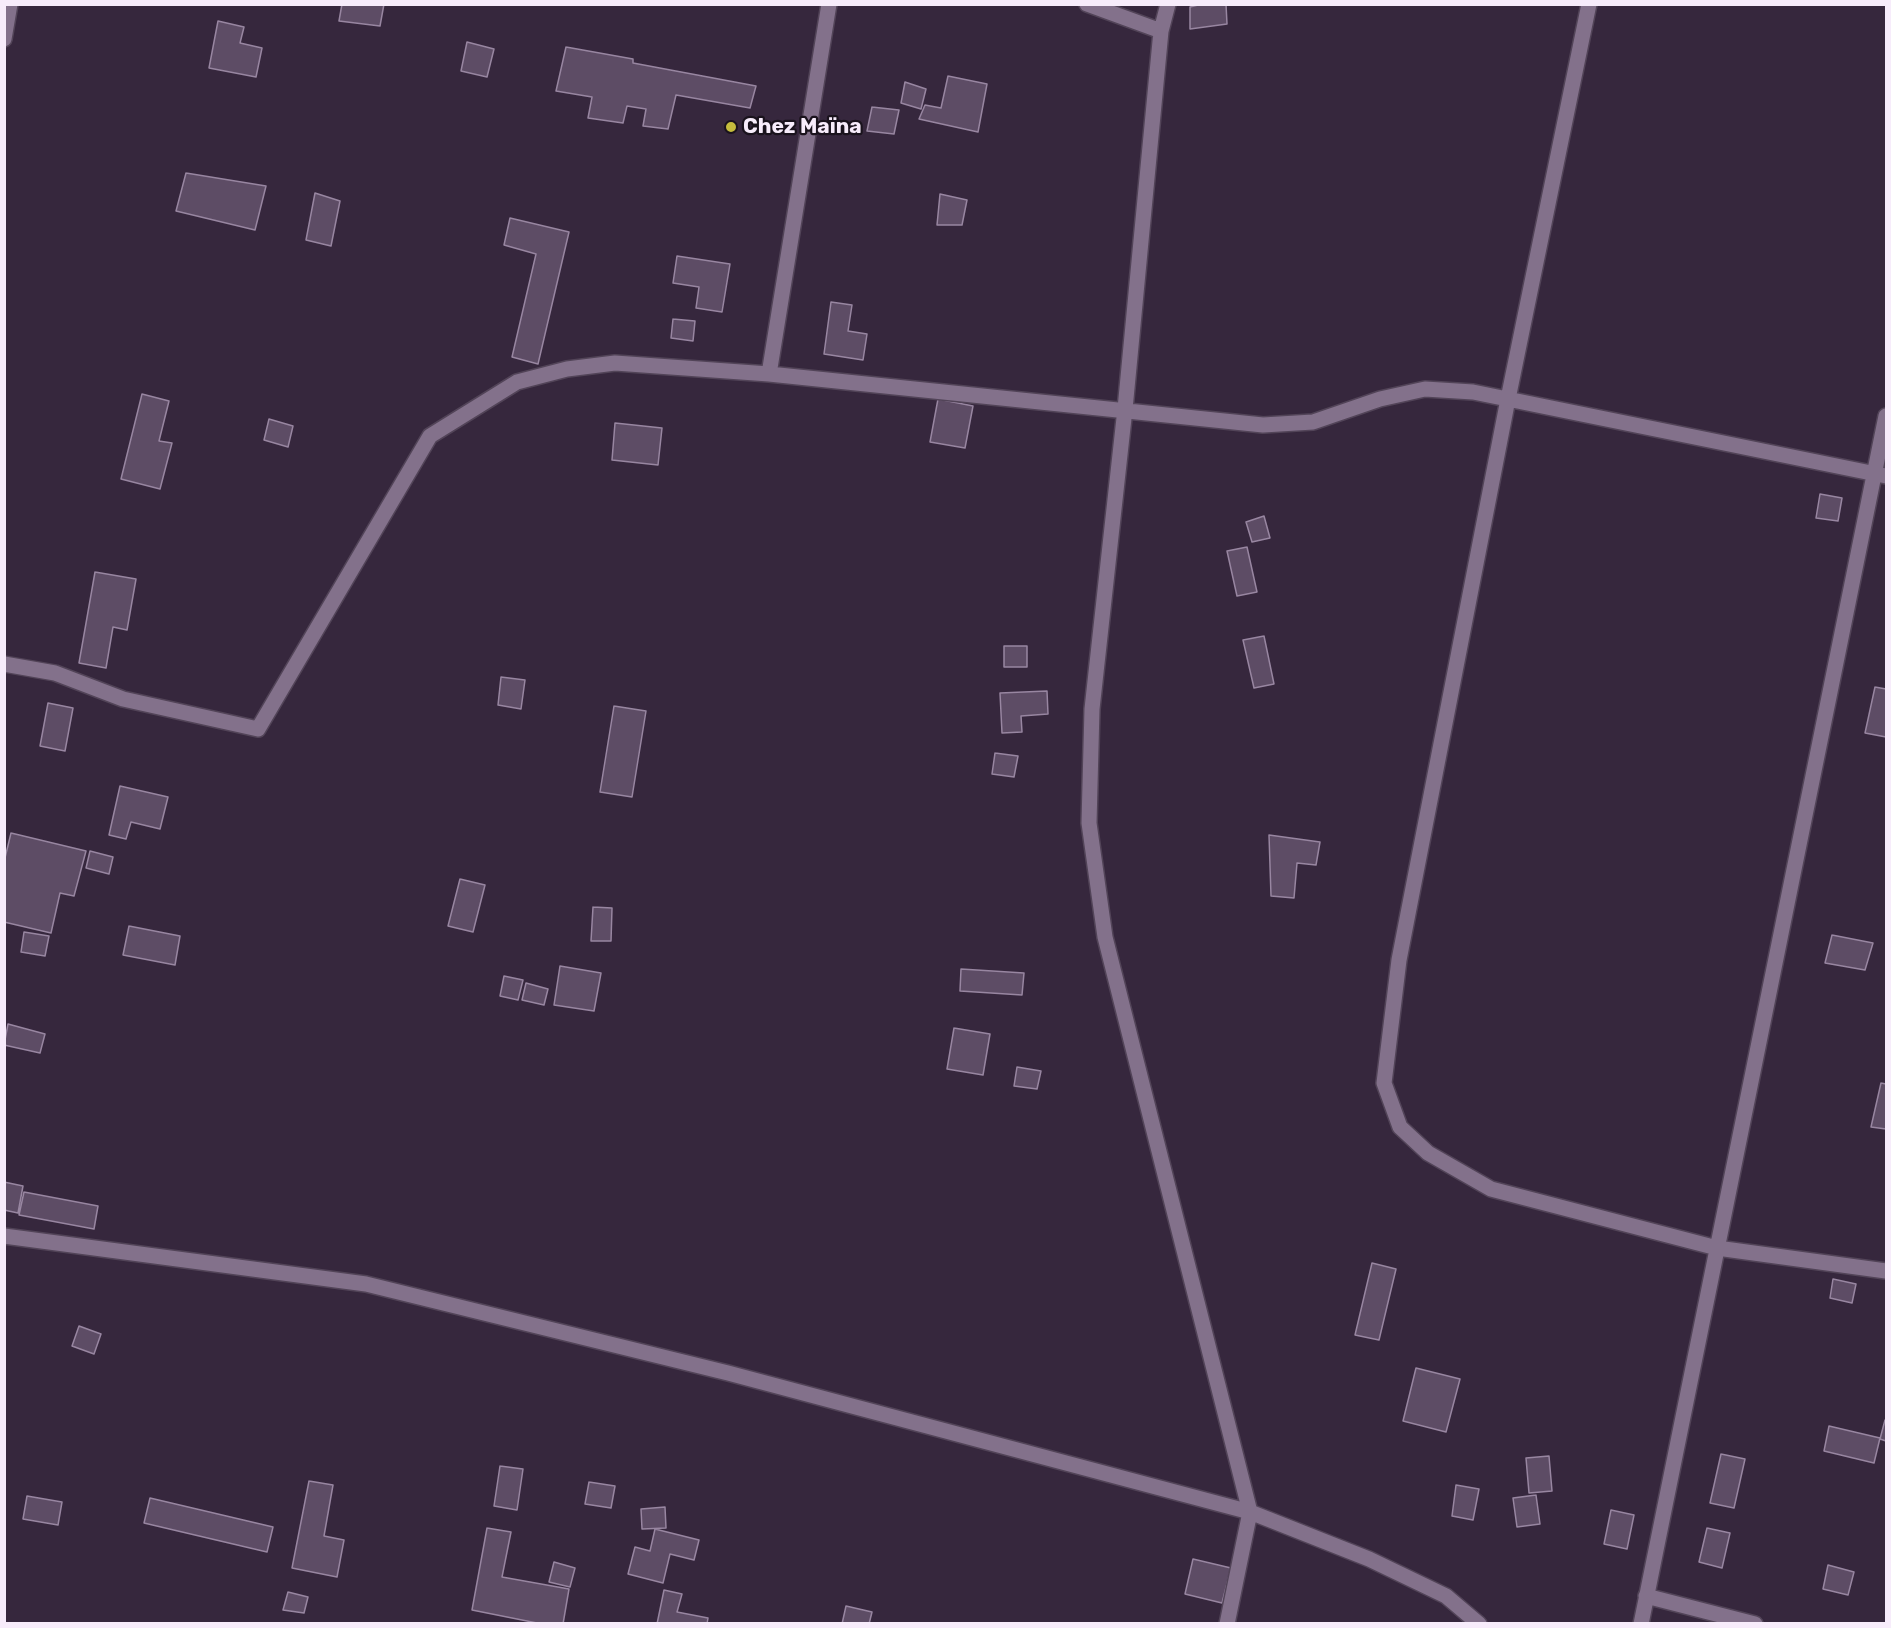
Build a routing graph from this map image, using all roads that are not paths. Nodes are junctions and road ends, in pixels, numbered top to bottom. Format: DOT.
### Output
graph roads {
  1 [pos="10,4"];
  2 [pos="828,4"];
  3 [pos="1087,4"];
  4 [pos="1168,4"];
  5 [pos="1589,4"];
  6 [pos="1161,31"];
  7 [pos="4,39"];
  8 [pos="769,374"];
  9 [pos="1508,399"];
  10 [pos="1125,409"];
  11 [pos="1887,416"];
  12 [pos="1880,474"];
  13 [pos="4,664"];
  14 [pos="4,1236"];
  15 [pos="1717,1248"];
  16 [pos="1887,1271"];
  17 [pos="1250,1512"];
  18 [pos="1646,1596"];
  19 [pos="1227,1623"];
  20 [pos="1479,1623"];
  21 [pos="1641,1623"];
  22 [pos="1755,1623"];
  1 -- 7 [label="street"];
  2 -- 8 [label="street"];
  3 -- 6 [label="street"];
  4 -- 6 [label="street"];
  5 -- 9 [label="street"];
  6 -- 10 [label="street"];
  8 -- 10 [label="street"];
  8 -- 13 [label="street"];
  9 -- 10 [label="street"];
  9 -- 12 [label="street"];
  9 -- 15 [label="street"];
  10 -- 17 [label="street"];
  11 -- 12 [label="street"];
  12 -- 15 [label="street"];
  14 -- 17 [label="street"];
  15 -- 16 [label="street"];
  15 -- 18 [label="street"];
  17 -- 19 [label="street"];
  17 -- 20 [label="street"];
  18 -- 21 [label="street"];
  18 -- 22 [label="street"];
}
